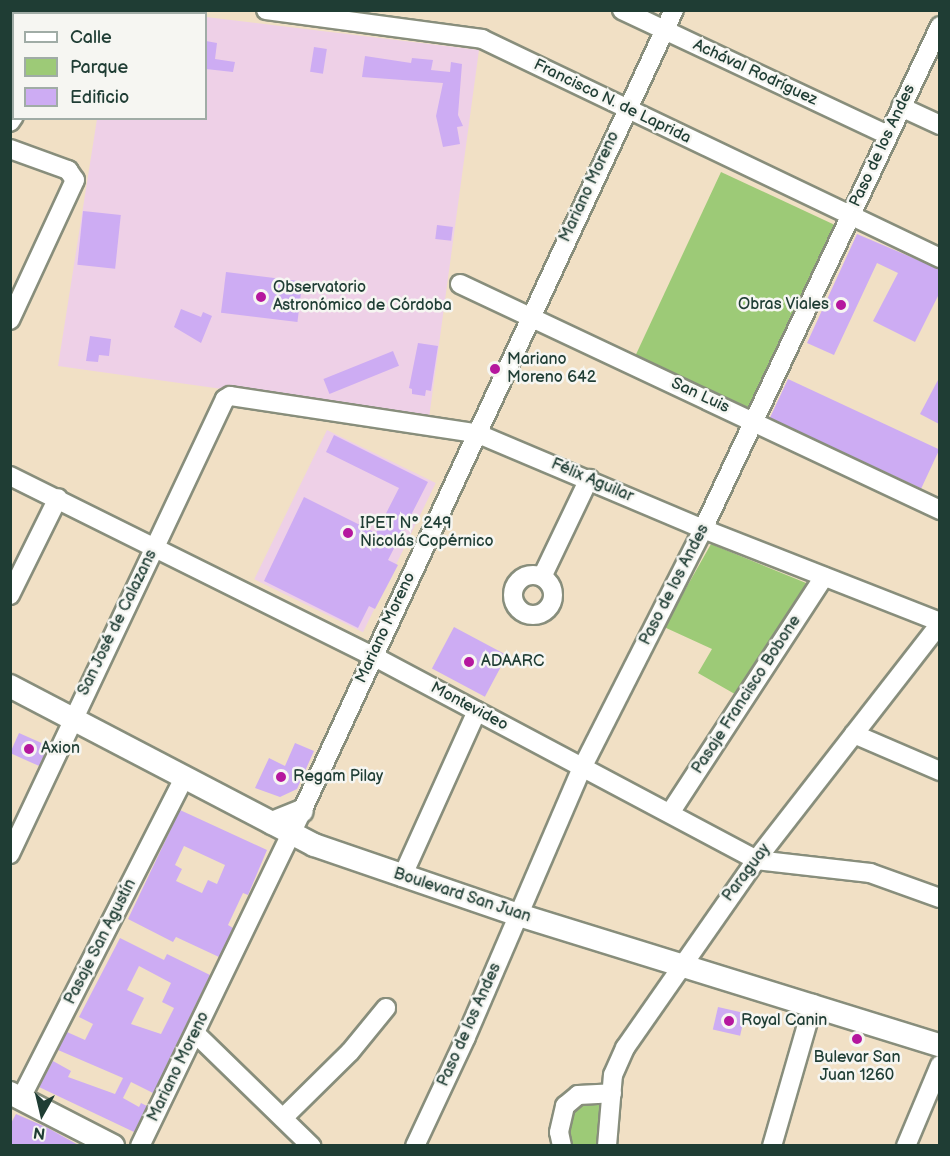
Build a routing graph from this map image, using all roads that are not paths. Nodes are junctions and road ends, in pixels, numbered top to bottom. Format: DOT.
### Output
graph roads {
  1 [pos="266,10"];
  2 [pos="622,10"];
  3 [pos="674,10"];
  4 [pos="402,19"];
  5 [pos="939,26"];
  6 [pos="664,31"];
  7 [pos="901,107"];
  8 [pos="627,110"];
  9 [pos="939,125"];
  10 [pos="888,135"];
  11 [pos="10,149"];
  12 [pos="850,217"];
  13 [pos="939,258"];
  14 [pos="460,284"];
  15 [pos="529,317"];
  16 [pos="10,320"];
  17 [pos="230,396"];
  18 [pos="753,421"];
  19 [pos="476,433"];
  20 [pos="10,476"];
  21 [pos="589,479"];
  22 [pos="58,498"];
  23 [pos="939,510"];
  24 [pos="703,529"];
  25 [pos="155,544"];
  26 [pos="824,576"];
  27 [pos="542,577"];
  28 [pos="10,596"];
  29 [pos="939,623"];
  30 [pos="372,656"];
  31 [pos="10,686"];
  32 [pos="10,702"];
  33 [pos="477,711"];
  34 [pos="70,722"];
  35 [pos="854,734"];
  36 [pos="582,768"];
  37 [pos="939,771"];
  38 [pos="180,786"];
  39 [pos="302,811"];
  40 [pos="670,813"];
  41 [pos="283,834"];
  42 [pos="10,854"];
  43 [pos="756,860"];
  44 [pos="402,876"];
  45 [pos="939,898"];
  46 [pos="516,921"];
  47 [pos="676,970"];
  48 [pos="386,1008"];
  49 [pos="812,1010"];
  50 [pos="196,1034"];
  51 [pos="939,1045"];
  52 [pos="939,1058"];
  53 [pos="939,1065"];
  54 [pos="612,1092"];
  55 [pos="16,1095"];
  56 [pos="283,1118"];
  57 [pos="113,1146"];
  58 [pos="140,1146"];
  59 [pos="311,1146"];
  60 [pos="415,1146"];
  61 [pos="562,1146"];
  62 [pos="607,1146"];
  63 [pos="772,1146"];
  64 [pos="906,1146"];
  1 -- 4 [label="street, Francisco N. de Laprida"];
  2 -- 6 [label="street, Achával Rodríguez"];
  3 -- 6 [label="street, Mariano Moreno"];
  4 -- 8 [label="street, Francisco N. de Laprida"];
  5 -- 7 [label="street, Paso de los Andes"];
  6 -- 8 [label="street, Mariano Moreno"];
  6 -- 10 [label="street, Achával Rodríguez"];
  7 -- 9 [label="street"];
  7 -- 10 [label="street, Paso de los Andes"];
  8 -- 12 [label="street, Francisco N. de Laprida"];
  8 -- 15 [label="street, Mariano Moreno"];
  10 -- 12 [label="street, Paso de los Andes"];
  11 -- 16 [label="street"];
  12 -- 13 [label="street, Francisco N. de Laprida"];
  12 -- 18 [label="street, Paso de los Andes"];
  14 -- 15 [label="street, San Luis"];
  15 -- 18 [label="street, San Luis"];
  15 -- 19 [label="street, Mariano Moreno"];
  17 -- 19 [label="street, Félix Aguilar"];
  17 -- 25 [label="street, San José de Calazans"];
  18 -- 23 [label="street, San Luis"];
  18 -- 24 [label="street, Paso de los Andes"];
  19 -- 21 [label="street, Félix Aguilar"];
  19 -- 30 [label="street, Mariano Moreno"];
  20 -- 22 [label="street, Montevideo"];
  21 -- 24 [label="street, Félix Aguilar"];
  21 -- 27 [label="street"];
  22 -- 25 [label="street, Montevideo"];
  22 -- 28 [label="street"];
  24 -- 26 [label="street, Félix Aguilar"];
  24 -- 36 [label="street, Paso de los Andes"];
  25 -- 30 [label="street, Montevideo"];
  25 -- 34 [label="street, San José de Calazans"];
  26 -- 29 [label="street, Félix Aguilar"];
  26 -- 40 [label="street, Pasaje Francisco Bobone"];
  29 -- 35 [label="street, Paraguay"];
  30 -- 33 [label="street, Montevideo"];
  30 -- 39 [label="street, Mariano Moreno"];
  31 -- 34 [label="main road, Boulevard San Juan"];
  32 -- 34 [label="main road, Boulevard San Juan"];
  33 -- 36 [label="street, Montevideo"];
  33 -- 44 [label="street"];
  34 -- 38 [label="main road, Boulevard San Juan"];
  34 -- 41 [label="main road, Boulevard San Juan"];
  34 -- 42 [label="street, San José de Calazans"];
  35 -- 37 [label="street"];
  35 -- 43 [label="street, Paraguay"];
  36 -- 40 [label="street, Montevideo"];
  36 -- 46 [label="street, Paso de los Andes"];
  38 -- 41 [label="main road, Boulevard San Juan"];
  38 -- 55 [label="street, Pasaje San Agustín"];
  39 -- 41 [label="main road"];
  40 -- 43 [label="street, Montevideo"];
  41 -- 44 [label="main road, Boulevard San Juan"];
  41 -- 46 [label="main road, Boulevard San Juan"];
  41 -- 50 [label="street, Mariano Moreno"];
  43 -- 45 [label="street, Montevideo"];
  43 -- 47 [label="street, Paraguay"];
  44 -- 46 [label="main road, Boulevard San Juan"];
  46 -- 47 [label="main road, Boulevard San Juan"];
  46 -- 60 [label="street, Paso de los Andes"];
  47 -- 49 [label="main road, Boulevard San Juan"];
  47 -- 54 [label="street, Paraguay"];
  48 -- 56 [label="street"];
  49 -- 51 [label="main road, Boulevard San Juan"];
  49 -- 52 [label="main road, Boulevard San Juan"];
  49 -- 63 [label="street"];
  50 -- 56 [label="street"];
  50 -- 58 [label="street, Mariano Moreno"];
  53 -- 64 [label="street"];
  54 -- 61 [label="street"];
  54 -- 62 [label="street, Paraguay"];
  55 -- 57 [label="main road"];
  56 -- 59 [label="street"];
}
